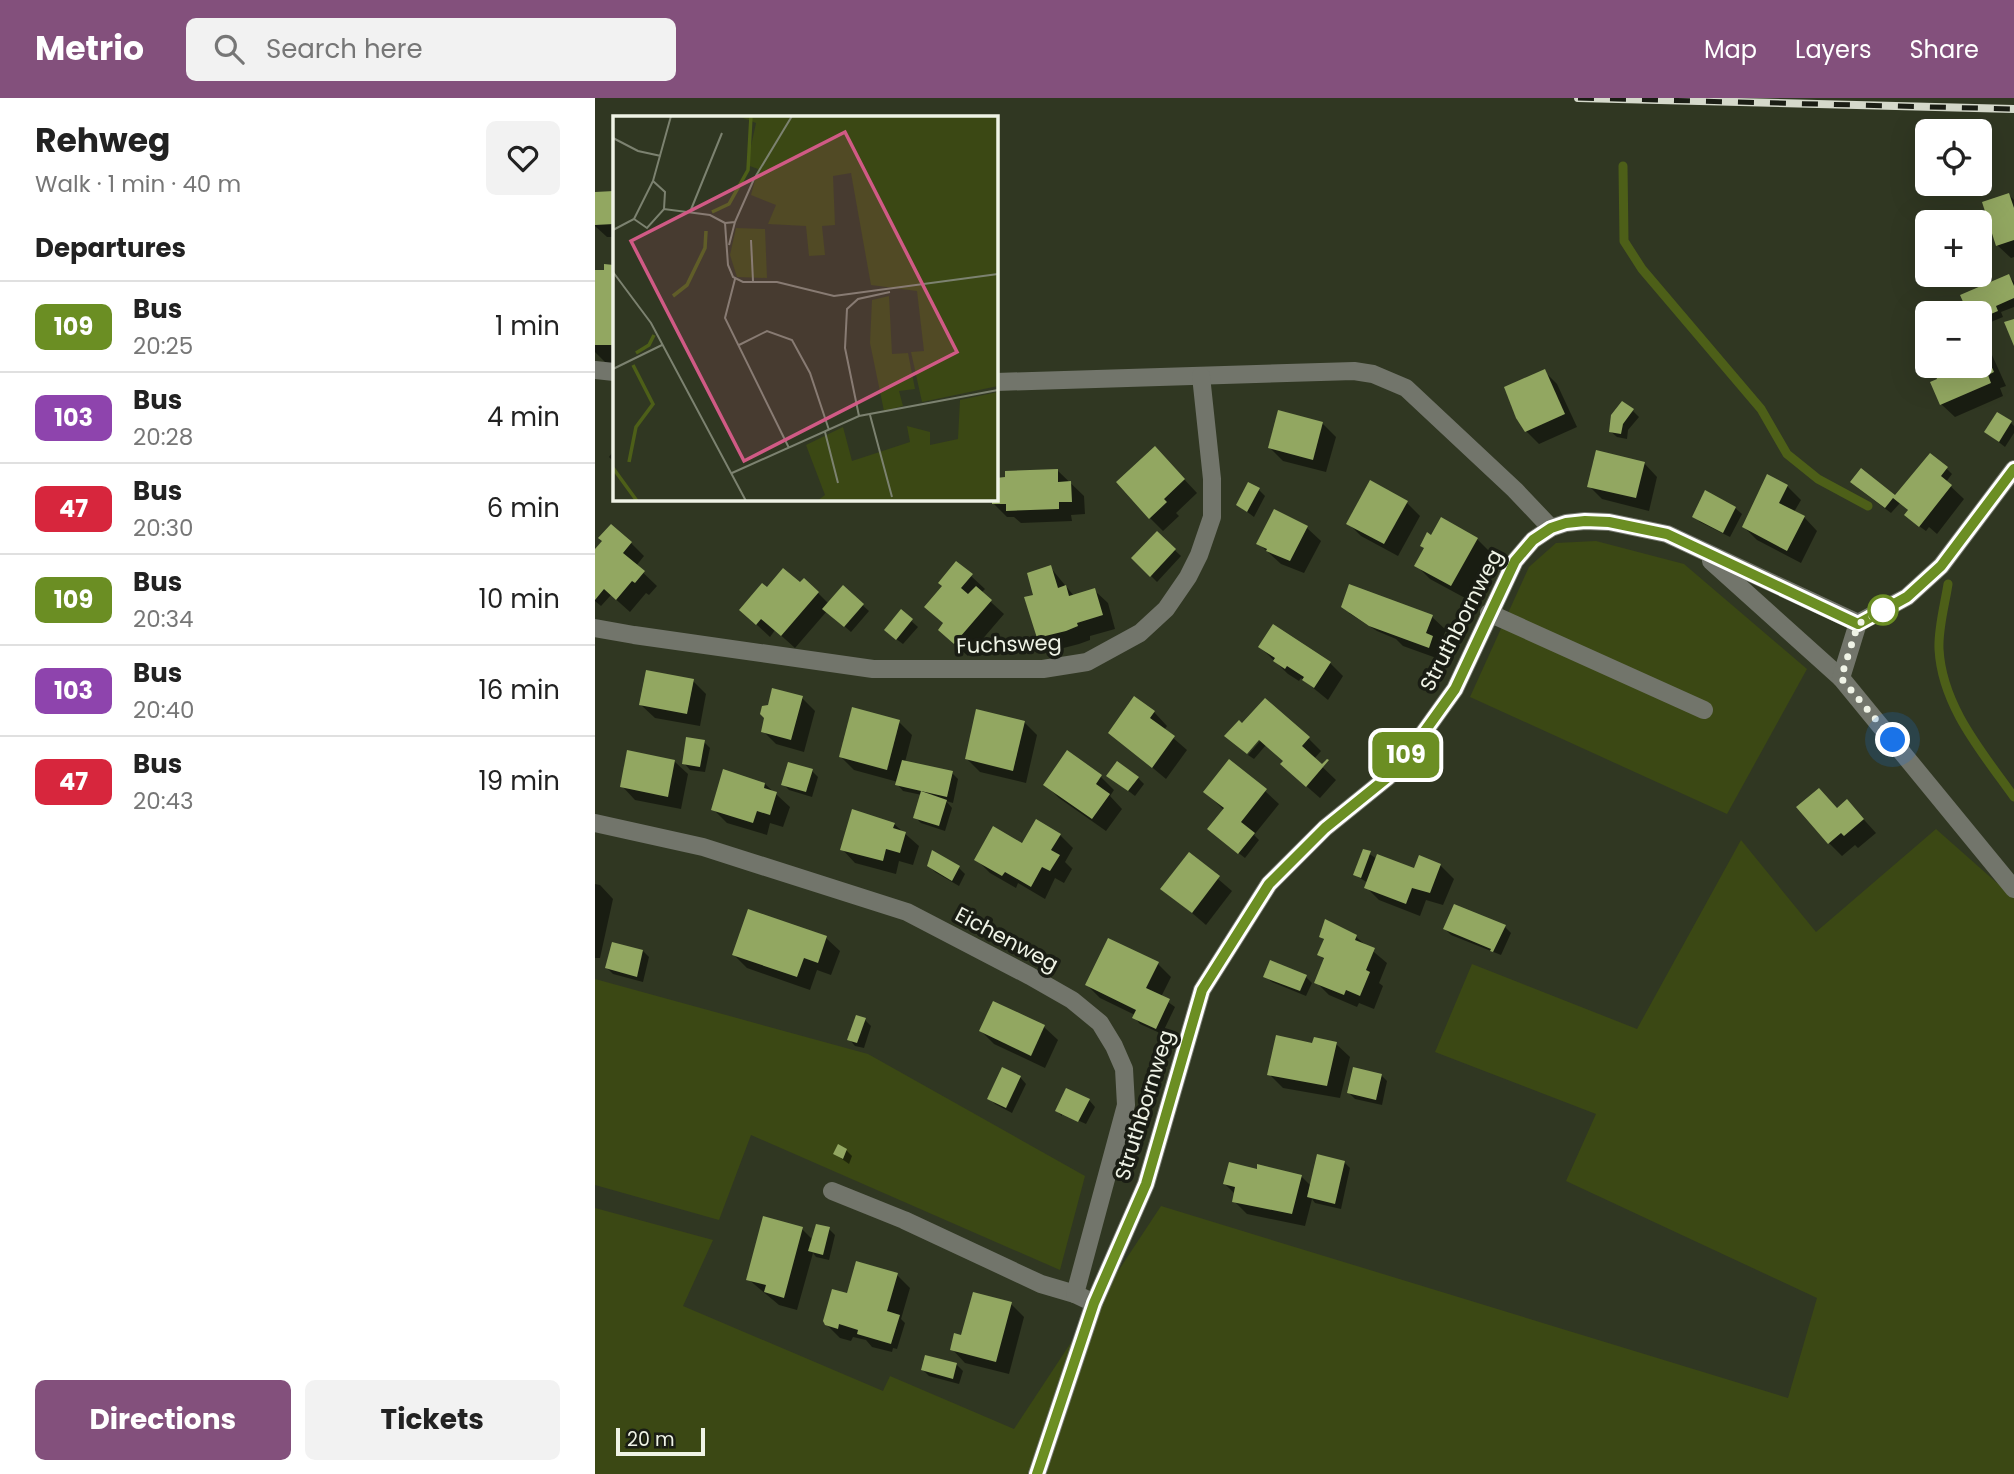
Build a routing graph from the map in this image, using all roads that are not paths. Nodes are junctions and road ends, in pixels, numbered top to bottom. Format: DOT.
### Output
graph roads {
  1 [pos="595,370"];
  2 [pos="613,372"];
  3 [pos="1201,376"];
  4 [pos="997,382"];
  5 [pos="2013,475"];
  6 [pos="1551,528"];
  7 [pos="1695,547"];
  8 [pos="1489,613"];
  9 [pos="1858,624"];
  10 [pos="595,628"];
  11 [pos="1841,678"];
  12 [pos="1704,710"];
  13 [pos="595,822"];
  14 [pos="2014,888"];
  15 [pos="832,1191"];
  16 [pos="1075,1294"];
  17 [pos="1094,1303"];
  18 [pos="1037,1474"];
  1 -- 2 [label="street"];
  3 -- 4 [label="street"];
  3 -- 6 [label="street"];
  3 -- 10 [label="street, Fuchsweg"];
  5 -- 9 [label="street"];
  6 -- 7 [label="street"];
  6 -- 8 [label="street, Struthbornweg"];
  7 -- 9 [label="street"];
  7 -- 11 [label="street"];
  8 -- 12 [label="street"];
  8 -- 17 [label="street, Struthbornweg"];
  9 -- 11 [label="street"];
  11 -- 14 [label="street"];
  13 -- 16 [label="street, Eichenweg"];
  15 -- 16 [label="street"];
  16 -- 17 [label="street"];
  17 -- 18 [label="street, Struthbornweg"];
}
